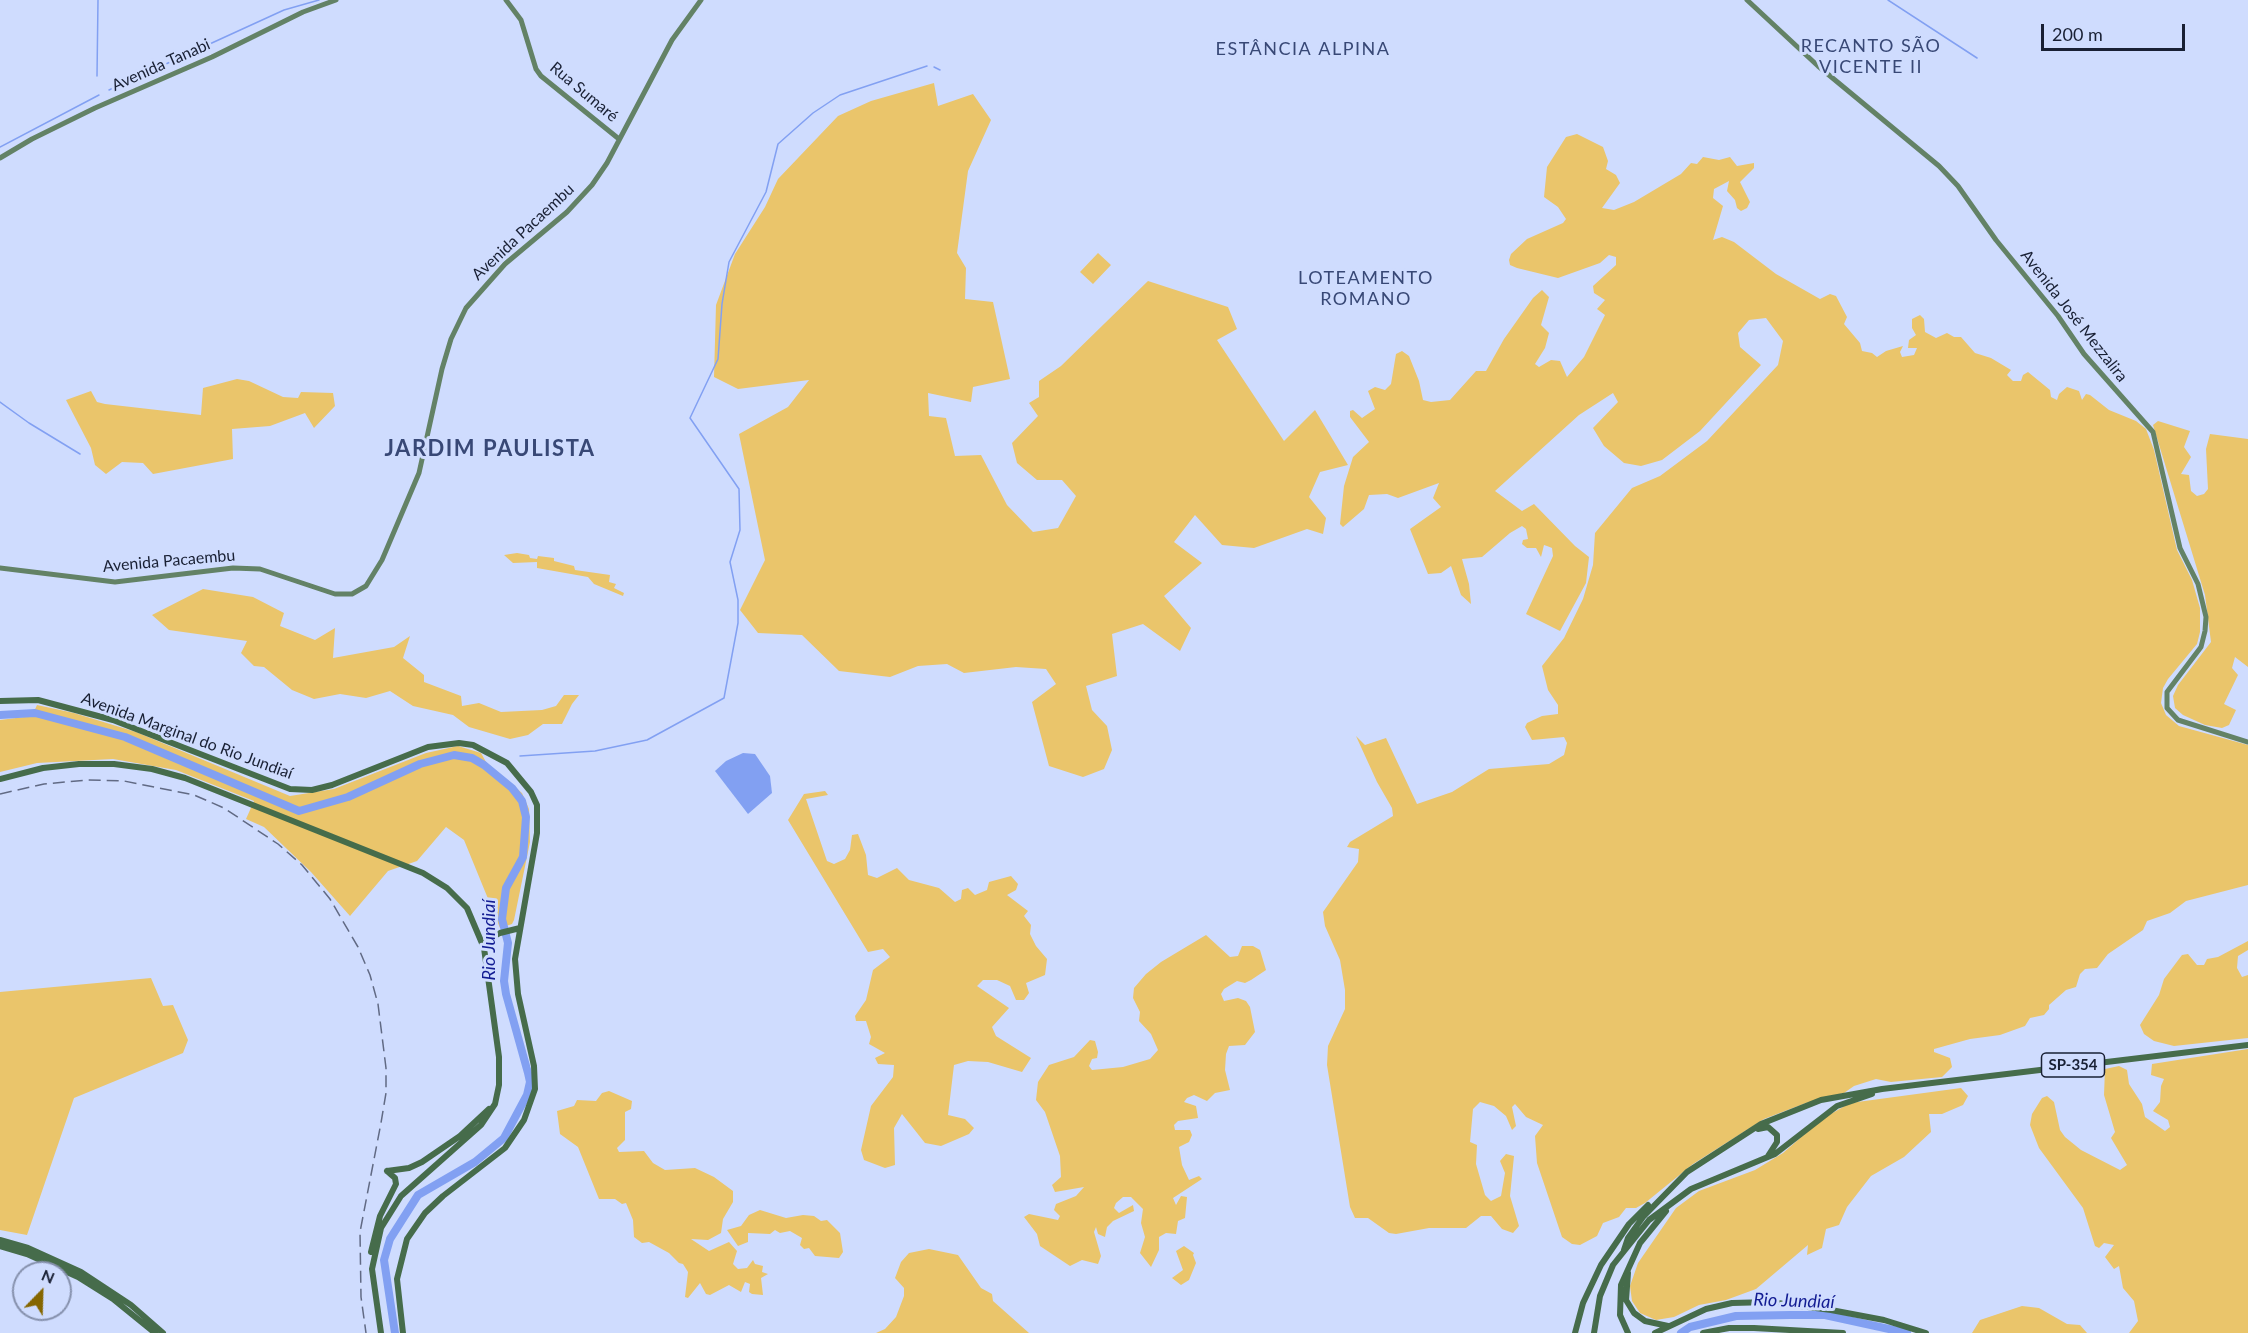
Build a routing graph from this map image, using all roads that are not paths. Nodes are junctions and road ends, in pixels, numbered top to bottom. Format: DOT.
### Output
graph roads {
  1 [pos="336,0"];
  2 [pos="506,0"];
  3 [pos="701,0"];
  4 [pos="1747,0"];
  5 [pos="619,139"];
  6 [pos="0,159"];
  7 [pos="0,568"];
  8 [pos="0,701"];
  9 [pos="2248,742"];
  10 [pos="0,779"];
  11 [pos="520,928"];
  12 [pos="482,943"];
  13 [pos="2248,1045"];
  14 [pos="1899,1088"];
  15 [pos="495,1104"];
  16 [pos="1746,1132"];
  17 [pos="1766,1159"];
  18 [pos="1705,1183"];
  19 [pos="1661,1196"];
  20 [pos="0,1240"];
  21 [pos="0,1246"];
  22 [pos="1624,1250"];
  23 [pos="1629,1265"];
  24 [pos="372,1269"];
  25 [pos="1668,1326"];
  26 [pos="155,1333"];
  27 [pos="163,1333"];
  28 [pos="381,1333"];
  29 [pos="403,1333"];
  30 [pos="1575,1333"];
  31 [pos="1594,1333"];
  32 [pos="1628,1333"];
  33 [pos="1655,1333"];
  34 [pos="1703,1333"];
  35 [pos="1843,1333"];
  36 [pos="1926,1333"];
  1 -- 6 [label="main road, Avenida Tanabi"];
  2 -- 5 [label="main road, Rua Sumaré"];
  3 -- 5 [label="main road, Avenida Pacaembu"];
  4 -- 9 [label="main road, Avenida José Mezzalira"];
  5 -- 7 [label="main road, Avenida Pacaembu"];
  8 -- 11 [label="main road, Avenida Marginal do Rio Jundiaí"];
  10 -- 12 [label="main road"];
  11 -- 12 [label="main road"];
  11 -- 29 [label="main road, Avenida Marginal do Rio Jundiaí"];
  12 -- 15 [label="main road"];
  13 -- 14 [label="main road, SP-354"];
  14 -- 16 [label="main road, SP-354"];
  14 -- 17 [label="main road, SP-354"];
  15 -- 24 [label="main road"];
  15 -- 24 [label="main road"];
  16 -- 17 [label="main road"];
  16 -- 19 [label="main road, SP-354"];
  17 -- 18 [label="main road, SP-354"];
  18 -- 22 [label="main road, SP-354"];
  18 -- 23 [label="main road"];
  19 -- 22 [label="main road, SP-354"];
  19 -- 30 [label="main road"];
  20 -- 27 [label="main road"];
  21 -- 26 [label="main road"];
  22 -- 31 [label="main road, SP-354"];
  23 -- 25 [label="main road"];
  23 -- 32 [label="main road"];
  24 -- 28 [label="main road"];
  25 -- 33 [label="main road"];
  25 -- 36 [label="main road"];
  34 -- 35 [label="main road"];
}
